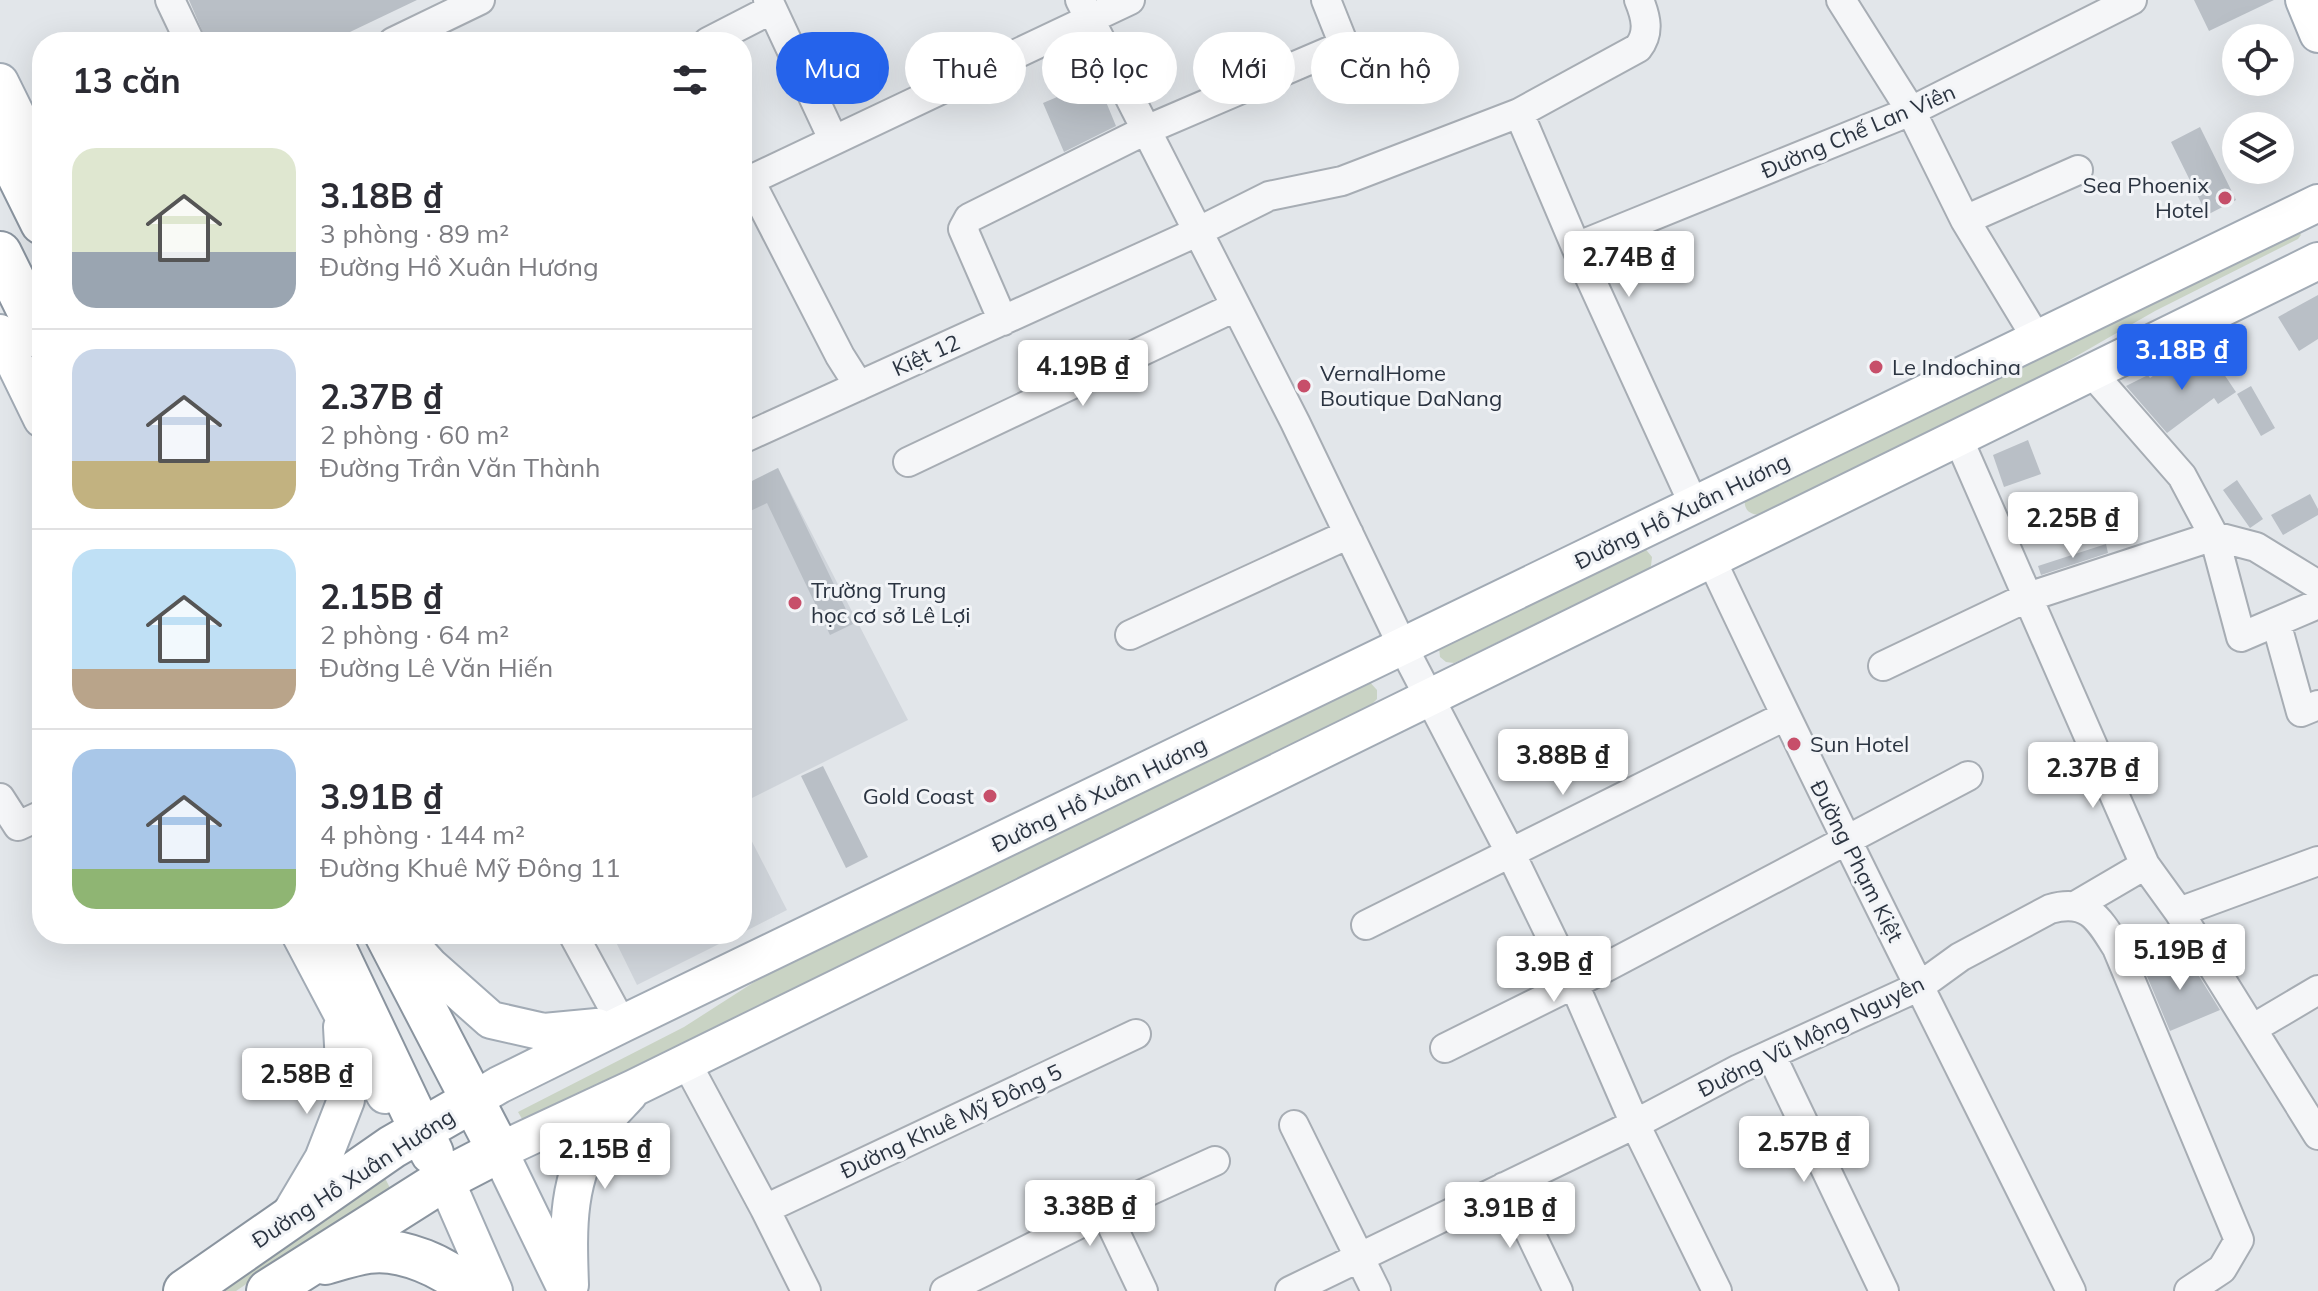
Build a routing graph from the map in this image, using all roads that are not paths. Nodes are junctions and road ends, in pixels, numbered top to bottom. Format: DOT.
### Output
graph roads {
  1 [pos="170,0"];
  2 [pos="480,0"];
  3 [pos="1130,0"];
  4 [pos="1326,0"];
  5 [pos="1639,0"];
  6 [pos="2132,0"];
  7 [pos="2304,0"];
  8 [pos="1853,3"];
  9 [pos="770,5"];
  10 [pos="441,8"];
  11 [pos="1084,10"];
  12 [pos="185,32"];
  13 [pos="407,32"];
  14 [pos="725,32"];
  15 [pos="2318,34"];
  16 [pos="0,82"];
  17 [pos="1911,111"];
  18 [pos="1519,113"];
  19 [pos="1146,130"];
  20 [pos="0,138"];
  21 [pos="833,139"];
  22 [pos="32,147"];
  23 [pos="2078,170"];
  24 [pos="2318,173"];
  25 [pos="752,179"];
  26 [pos="752,193"];
  27 [pos="32,203"];
  28 [pos="2307,209"];
  29 [pos="1965,220"];
  30 [pos="1197,232"];
  31 [pos="1576,247"];
  32 [pos="0,253"];
  33 [pos="2317,262"];
  34 [pos="1235,307"];
  35 [pos="1003,321"];
  36 [pos="2037,339"];
  37 [pos="12,341"];
  38 [pos="2092,373"];
  39 [pos="859,386"];
  40 [pos="32,393"];
  41 [pos="752,434"];
  42 [pos="1958,438"];
  43 [pos="908,462"];
  44 [pos="1691,506"];
  45 [pos="1349,534"];
  46 [pos="2214,536"];
  47 [pos="1713,558"];
  48 [pos="2318,585"];
  49 [pos="2028,597"];
  50 [pos="2318,604"];
  51 [pos="2276,622"];
  52 [pos="1130,635"];
  53 [pos="1403,647"];
  54 [pos="1883,666"];
  55 [pos="1429,697"];
  56 [pos="2318,705"];
  57 [pos="1785,716"];
  58 [pos="1968,776"];
  59 [pos="0,798"];
  60 [pos="32,820"];
  61 [pos="1845,841"];
  62 [pos="1510,852"];
  63 [pos="2318,861"];
  64 [pos="2145,865"];
  65 [pos="2075,906"];
  66 [pos="2179,912"];
  67 [pos="1366,925"];
  68 [pos="305,944"];
  69 [pos="333,944"];
  70 [pos="391,944"];
  71 [pos="410,944"];
  72 [pos="578,944"];
  73 [pos="1574,984"];
  74 [pos="1920,986"];
  75 [pos="2318,990"];
  76 [pos="342,1018"];
  77 [pos="622,1024"];
  78 [pos="2252,1029"];
  79 [pos="1136,1034"];
  80 [pos="1445,1048"];
  81 [pos="1771,1055"];
  82 [pos="686,1062"];
  83 [pos="634,1088"];
  84 [pos="472,1101"];
  85 [pos="1635,1124"];
  86 [pos="1294,1125"];
  87 [pos="419,1129"];
  88 [pos="2318,1135"];
  89 [pos="499,1151"];
  90 [pos="1215,1161"];
  91 [pos="445,1179"];
  92 [pos="1504,1187"];
  93 [pos="765,1209"];
  94 [pos="1105,1211"];
  95 [pos="287,1219"];
  96 [pos="1360,1259"];
  97 [pos="285,1280"];
  98 [pos="185,1291"];
  99 [pos="470,1291"];
  100 [pos="494,1291"];
  101 [pos="568,1291"];
  102 [pos="806,1291"];
  103 [pos="945,1291"];
  104 [pos="1143,1291"];
  105 [pos="1290,1291"];
  106 [pos="1376,1291"];
  107 [pos="1558,1291"];
  108 [pos="1717,1291"];
  109 [pos="1884,1291"];
  110 [pos="2071,1291"];
  111 [pos="2189,1291"];
  1 -- 12 [label="street"];
  2 -- 10 [label="street"];
  3 -- 11 [label="street"];
  4 -- 19 [label="street"];
  5 -- 18 [label="street"];
  6 -- 17 [label="street, Đường Chế Lan Viên"];
  7 -- 15 [label="main road"];
  8 -- 17 [label="street"];
  9 -- 14 [label="street"];
  9 -- 21 [label="street"];
  10 -- 13 [label="street"];
  11 -- 19 [label="street"];
  11 -- 21 [label="street"];
  16 -- 22 [label="main road"];
  17 -- 29 [label="street"];
  17 -- 31 [label="street, Đường Chế Lan Viên"];
  18 -- 30 [label="street, Kiệt 12"];
  18 -- 31 [label="street"];
  19 -- 30 [label="street"];
  19 -- 35 [label="street"];
  20 -- 27 [label="highway"];
  21 -- 25 [label="street"];
  23 -- 29 [label="street"];
  24 -- 28 [label="main road"];
  26 -- 39 [label="street"];
  28 -- 36 [label="main road, Đường Hồ Xuân Hương"];
  29 -- 36 [label="street"];
  30 -- 34 [label="street"];
  30 -- 35 [label="street, Kiệt 12"];
  31 -- 44 [label="street"];
  32 -- 37 [label="highway"];
  33 -- 38 [label="main road"];
  34 -- 43 [label="street"];
  34 -- 45 [label="street"];
  35 -- 39 [label="street, Kiệt 12"];
  36 -- 44 [label="main road, Đường Hồ Xuân Hương"];
  37 -- 40 [label="main road"];
  38 -- 42 [label="main road"];
  38 -- 46 [label="street"];
  39 -- 41 [label="street, Kiệt 12"];
  42 -- 47 [label="main road"];
  42 -- 49 [label="street"];
  44 -- 47 [label="main road"];
  44 -- 47 [label="main road"];
  44 -- 53 [label="main road, Đường Hồ Xuân Hương"];
  45 -- 52 [label="street"];
  45 -- 53 [label="street"];
  46 -- 48 [label="street"];
  46 -- 49 [label="street"];
  46 -- 51 [label="street"];
  47 -- 55 [label="main road"];
  47 -- 57 [label="street, Đường Phạm Kiệt"];
  49 -- 54 [label="street"];
  49 -- 64 [label="street"];
  50 -- 51 [label="street"];
  51 -- 56 [label="street"];
  53 -- 55 [label="street"];
  53 -- 77 [label="main road, Đường Hồ Xuân Hương"];
  55 -- 62 [label="street"];
  55 -- 82 [label="main road"];
  57 -- 61 [label="street, Đường Phạm Kiệt"];
  57 -- 62 [label="street"];
  58 -- 61 [label="street"];
  59 -- 60 [label="street"];
  61 -- 73 [label="street"];
  61 -- 74 [label="street, Đường Phạm Kiệt"];
  62 -- 67 [label="street"];
  62 -- 73 [label="street"];
  63 -- 66 [label="street"];
  64 -- 65 [label="street, Đường Vũ Mộng Nguyên"];
  64 -- 66 [label="street"];
  65 -- 74 [label="street, Đường Vũ Mộng Nguyên"];
  65 -- 111 [label="street"];
  66 -- 78 [label="street"];
  68 -- 76 [label="main road"];
  69 -- 87 [label="highway"];
  70 -- 84 [label="highway"];
  71 -- 77 [label="main road"];
  72 -- 77 [label="street"];
  73 -- 80 [label="street"];
  73 -- 85 [label="street"];
  74 -- 81 [label="street, Đường Vũ Mộng Nguyên"];
  74 -- 110 [label="street, Đường Phạm Kiệt"];
  75 -- 78 [label="street"];
  76 -- 87 [label="main road"];
  76 -- 95 [label="main road"];
  77 -- 84 [label="main road, Đường Hồ Xuân Hương"];
  78 -- 88 [label="street"];
  79 -- 93 [label="street, Đường Khuê Mỹ Đông 5"];
  81 -- 85 [label="street, Đường Vũ Mộng Nguyên"];
  81 -- 109 [label="street"];
  82 -- 83 [label="main road"];
  82 -- 93 [label="street"];
  83 -- 89 [label="main road"];
  83 -- 101 [label="main road"];
  84 -- 87 [label="highway, Đường Hồ Xuân Hương"];
  84 -- 89 [label="highway"];
  85 -- 92 [label="street, Đường Vũ Mộng Nguyên"];
  85 -- 108 [label="street"];
  86 -- 96 [label="street"];
  87 -- 91 [label="highway"];
  87 -- 95 [label="highway, Đường Hồ Xuân Hương"];
  89 -- 91 [label="highway"];
  89 -- 101 [label="main road"];
  90 -- 94 [label="street"];
  91 -- 97 [label="highway"];
  91 -- 100 [label="main road"];
  92 -- 96 [label="street, Đường Vũ Mộng Nguyên"];
  92 -- 107 [label="street"];
  93 -- 102 [label="street"];
  94 -- 103 [label="street"];
  94 -- 104 [label="street"];
  95 -- 98 [label="highway, Đường Hồ Xuân Hương"];
  96 -- 105 [label="street, Đường Vũ Mộng Nguyên"];
  96 -- 106 [label="street"];
  97 -- 99 [label="highway"];
}
